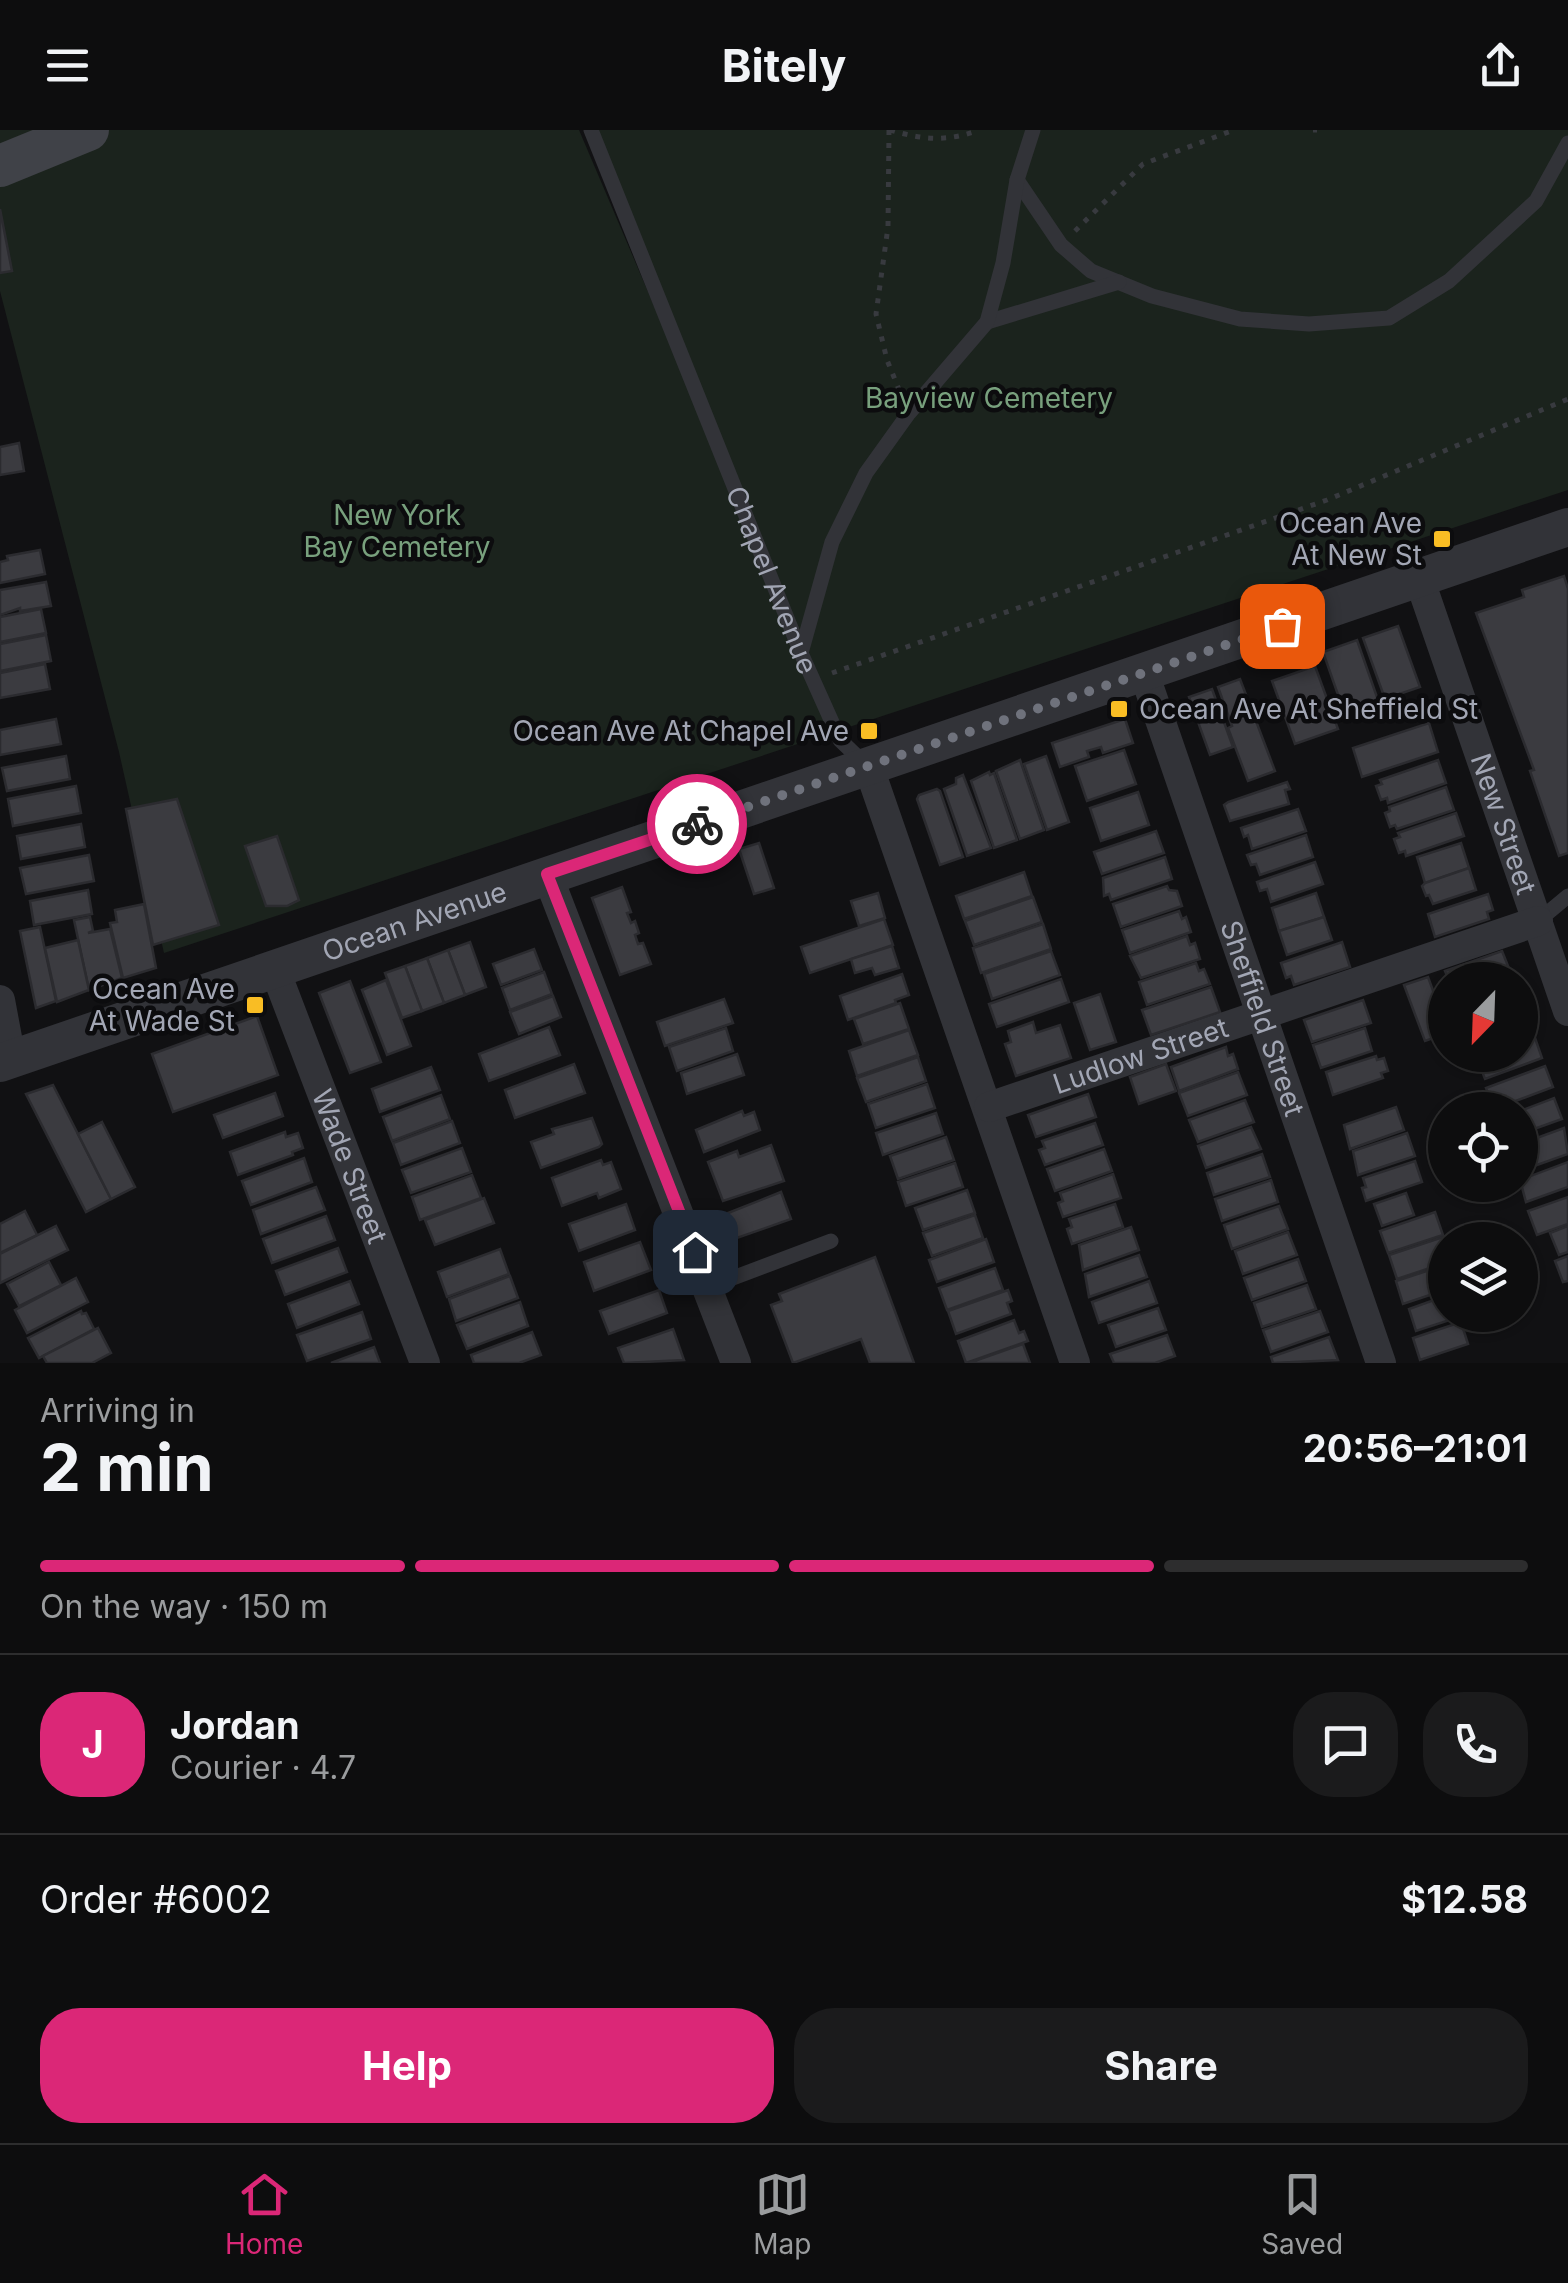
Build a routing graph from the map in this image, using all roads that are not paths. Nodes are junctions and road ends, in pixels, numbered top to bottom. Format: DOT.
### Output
graph roads {
  1 [pos="88,130"];
  2 [pos="591,130"];
  3 [pos="1033,130"];
  4 [pos="1568,144"];
  5 [pos="0,166"];
  6 [pos="1017,180"];
  7 [pos="1119,282"];
  8 [pos="986,322"];
  9 [pos="1568,527"];
  10 [pos="1419,578"];
  11 [pos="801,653"];
  12 [pos="1144,673"];
  13 [pos="868,768"];
  14 [pos="547,874"];
  15 [pos="1568,896"];
  16 [pos="1538,920"];
  17 [pos="275,970"];
  18 [pos="0,1000"];
  19 [pos="1568,1010"];
  20 [pos="1262,1014"];
  21 [pos="5,1061"];
  22 [pos="989,1108"];
  23 [pos="831,1242"];
  24 [pos="709,1287"];
  25 [pos="425,1363"];
  26 [pos="736,1363"];
  27 [pos="1075,1363"];
  28 [pos="1381,1363"];
  1 -- 5 [label="main road"];
  2 -- 11 [label="lane, Chapel Avenue"];
  3 -- 6 [label="lane"];
  4 -- 7 [label="lane"];
  6 -- 7 [label="lane"];
  6 -- 8 [label="lane"];
  7 -- 8 [label="lane"];
  8 -- 11 [label="lane"];
  9 -- 10 [label="street, Ocean Avenue"];
  10 -- 12 [label="street, Ocean Avenue"];
  10 -- 16 [label="street, New Street"];
  11 -- 13 [label="lane, Chapel Avenue"];
  12 -- 13 [label="street, Ocean Avenue"];
  12 -- 20 [label="street, Sheffield Street"];
  13 -- 14 [label="street, Ocean Avenue"];
  13 -- 22 [label="street, Chapel Avenue"];
  14 -- 17 [label="street, Ocean Avenue"];
  14 -- 24 [label="street"];
  15 -- 16 [label="lane, Ludlow Street"];
  16 -- 19 [label="street, New Street"];
  16 -- 20 [label="street, Ludlow Street"];
  17 -- 21 [label="street, Ocean Avenue"];
  17 -- 25 [label="street, Wade Street"];
  18 -- 21 [label="street"];
  20 -- 22 [label="street, Ludlow Street"];
  20 -- 28 [label="street, Sheffield Street"];
  22 -- 27 [label="street, Chapel Avenue"];
  23 -- 24 [label="lane"];
  24 -- 26 [label="street"];
}
